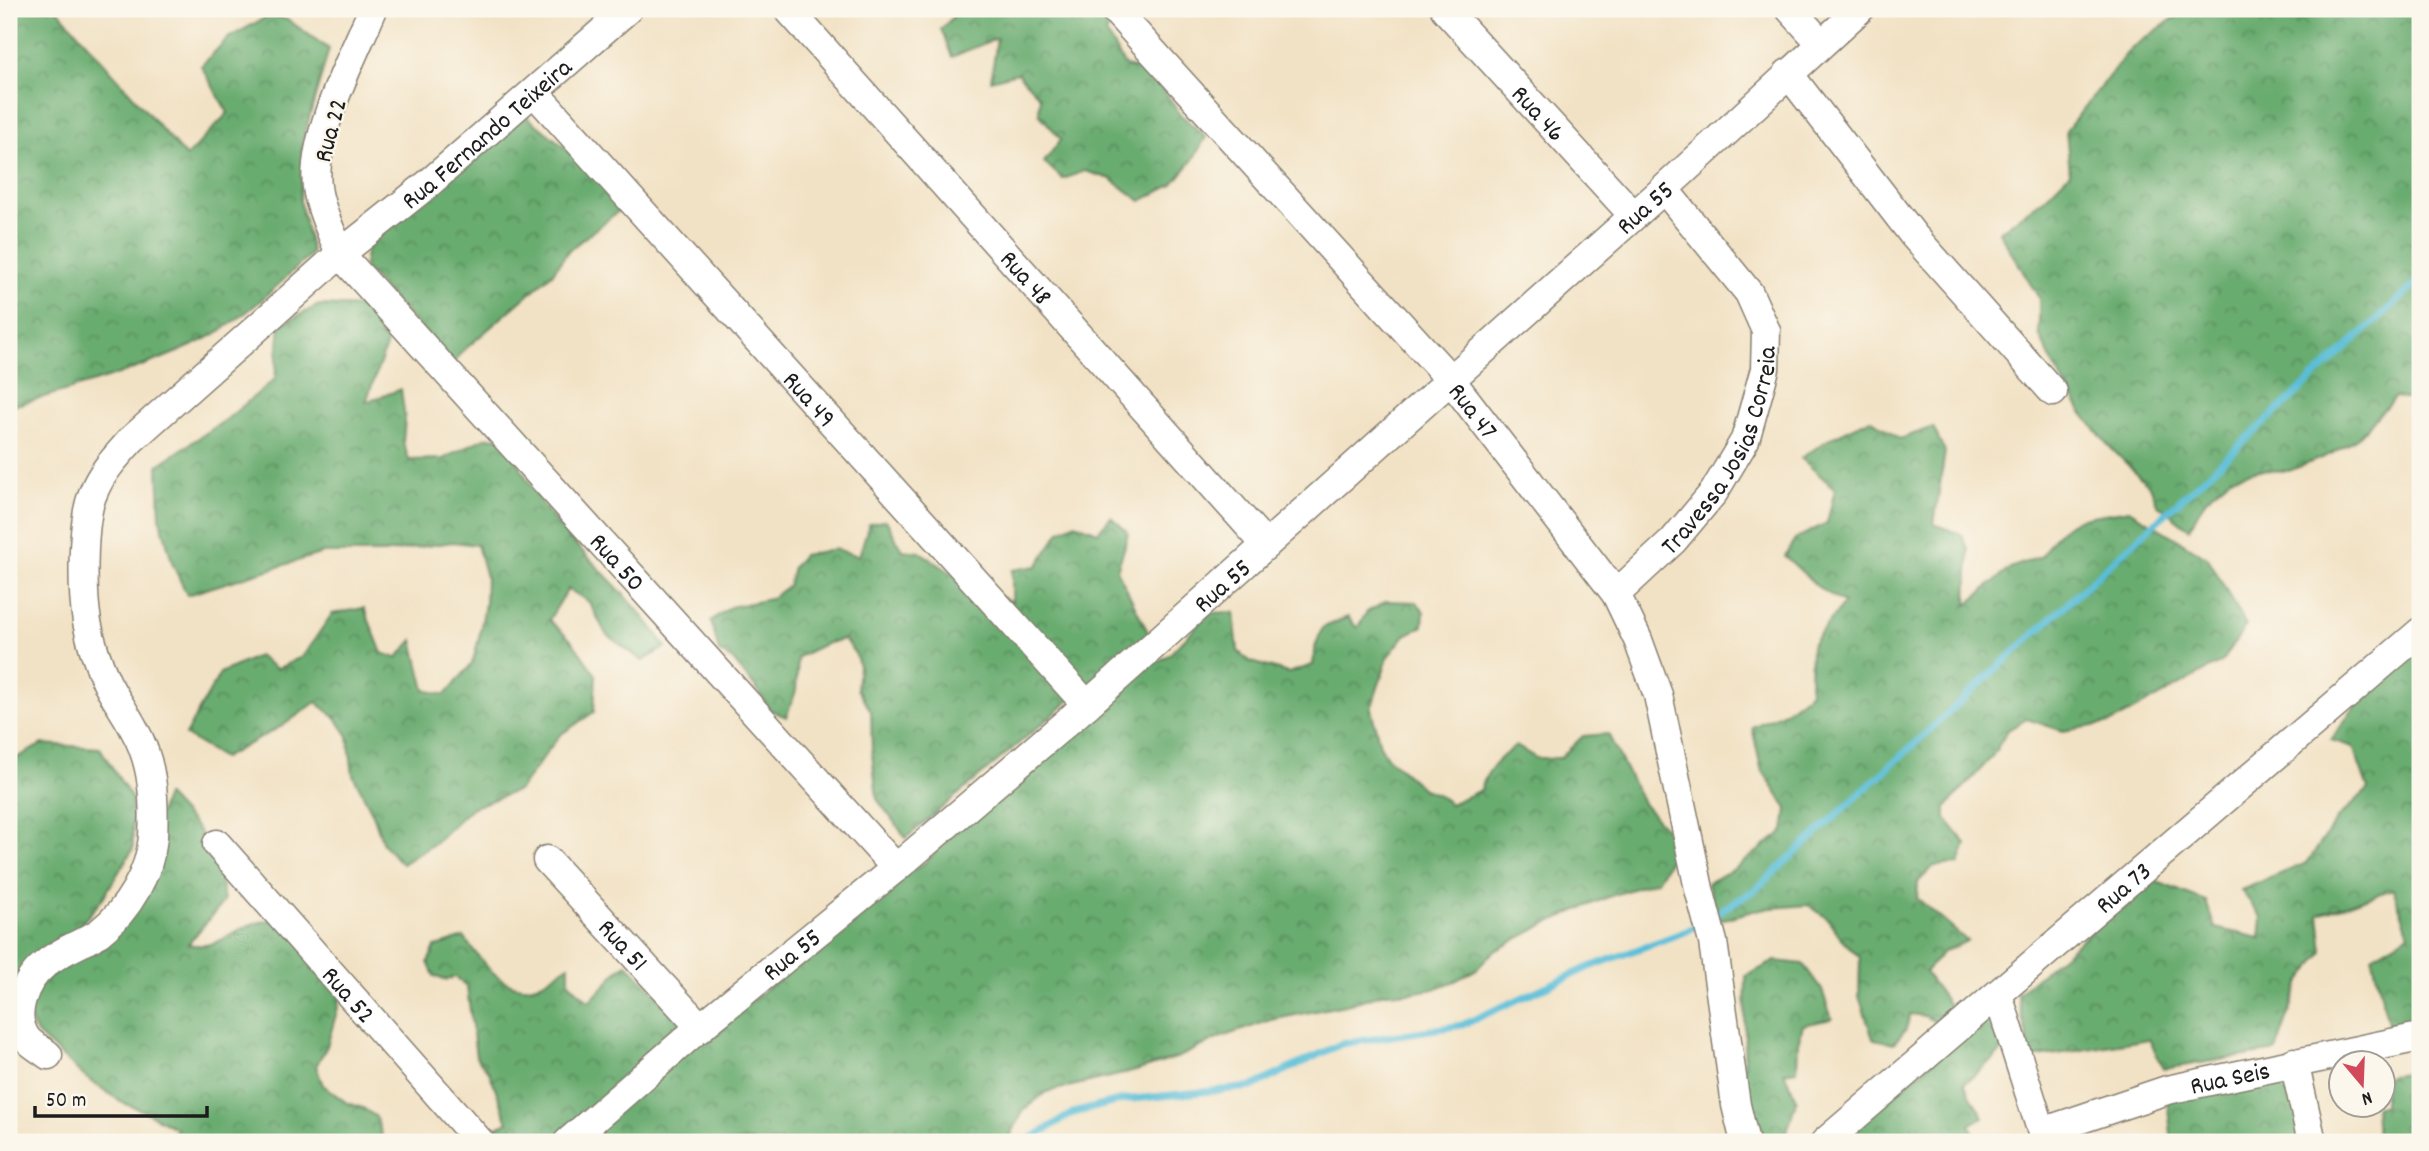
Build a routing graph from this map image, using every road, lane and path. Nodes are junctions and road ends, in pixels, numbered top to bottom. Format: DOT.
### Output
graph roads {
  1 [pos="373,9"];
  2 [pos="628,9"];
  3 [pos="788,9"];
  4 [pos="1114,9"];
  5 [pos="1445,9"];
  6 [pos="1790,9"];
  7 [pos="1860,9"];
  8 [pos="1821,43"];
  9 [pos="1788,73"];
  10 [pos="535,93"];
  11 [pos="1664,189"];
  12 [pos="1633,215"];
  13 [pos="340,254"];
  14 [pos="1450,379"];
  15 [pos="2053,392"];
  16 [pos="1266,545"];
  17 [pos="1616,594"];
  18 [pos="2420,632"];
  19 [pos="1087,705"];
  20 [pos="217,844"];
  21 [pos="547,860"];
  22 [pos="896,868"];
  23 [pos="1998,995"];
  24 [pos="701,1028"];
  25 [pos="2420,1037"];
  26 [pos="48,1055"];
  27 [pos="2294,1062"];
  28 [pos="2044,1137"];
  29 [pos="480,1142"];
  30 [pos="568,1142"];
  31 [pos="1745,1142"];
  32 [pos="1825,1142"];
  33 [pos="2312,1142"];
  1 -- 13 [label="street, Rua 22"];
  2 -- 10 [label="street, Rua Fernando Teixeira"];
  3 -- 16 [label="street, Rua 48"];
  4 -- 14 [label="street, Rua 47"];
  5 -- 12 [label="street, Rua 46"];
  6 -- 8 [label="street"];
  7 -- 8 [label="street, Rua 55"];
  8 -- 9 [label="street, Rua 55"];
  9 -- 11 [label="street, Rua 55"];
  9 -- 15 [label="street"];
  10 -- 13 [label="street, Rua Fernando Teixeira"];
  10 -- 19 [label="street, Rua 49"];
  11 -- 12 [label="street, Rua 55"];
  11 -- 17 [label="street, Travessa Josias Correia"];
  12 -- 14 [label="street, Rua 55"];
  13 -- 22 [label="street, Rua 50"];
  13 -- 26 [label="street, Rua Fernando Teixeira"];
  14 -- 16 [label="street, Rua 55"];
  14 -- 17 [label="street, Rua 47"];
  16 -- 19 [label="street, Rua 55"];
  17 -- 31 [label="street, Rua 47"];
  18 -- 23 [label="street, Rua 73"];
  19 -- 22 [label="street, Rua 55"];
  20 -- 29 [label="street, Rua 52"];
  21 -- 24 [label="street, Rua 51"];
  22 -- 24 [label="street, Rua 55"];
  23 -- 28 [label="street"];
  23 -- 32 [label="street, Rua 73"];
  24 -- 30 [label="street, Rua 55"];
  25 -- 27 [label="street, Rua Seis"];
  27 -- 28 [label="street, Rua Seis"];
  27 -- 33 [label="street"];
}
